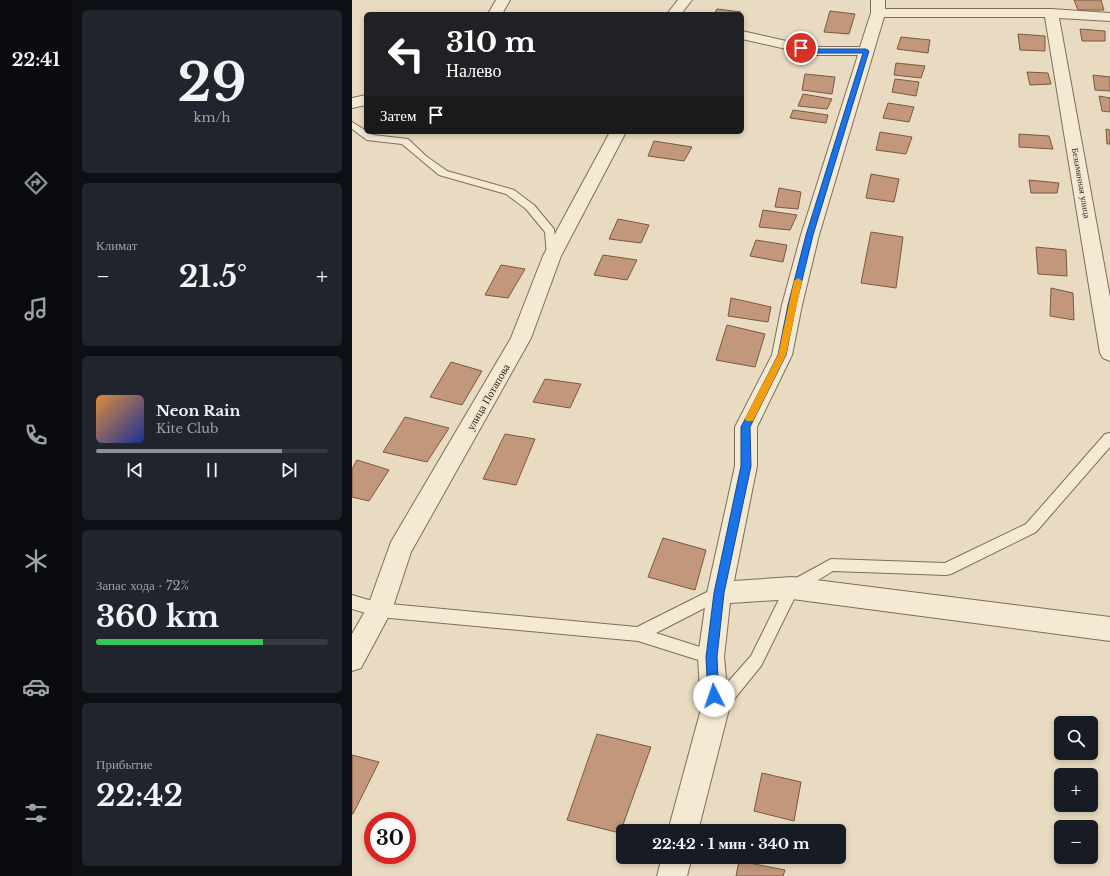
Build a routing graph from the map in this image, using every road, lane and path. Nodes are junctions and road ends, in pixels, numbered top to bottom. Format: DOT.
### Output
graph roads {
  1 [pos="503,0"];
  2 [pos="685,0"];
  3 [pos="878,7"];
  4 [pos="1054,9"];
  5 [pos="496,12"];
  6 [pos="676,12"];
  7 [pos="1110,17"];
  8 [pos="744,35"];
  9 [pos="866,51"];
  10 [pos="364,101"];
  11 [pos="352,104"];
  12 [pos="352,125"];
  13 [pos="364,134"];
  14 [pos="364,134"];
  15 [pos="617,134"];
  16 [pos="552,256"];
  17 [pos="1110,353"];
  18 [pos="1110,438"];
  19 [pos="792,588"];
  20 [pos="719,593"];
  21 [pos="352,602"];
  22 [pos="379,610"];
  23 [pos="1110,629"];
  24 [pos="638,634"];
  25 [pos="711,657"];
  26 [pos="352,659"];
  27 [pos="715,709"];
  28 [pos="685,824"];
  29 [pos="675,864"];
  30 [pos="672,876"];
  1 -- 5 [label="street"];
  2 -- 6 [label="street"];
  3 -- 4 [label="street"];
  3 -- 9 [label="street"];
  4 -- 7 [label="street"];
  4 -- 17 [label="street, Безымянная улица"];
  8 -- 9 [label="street"];
  9 -- 20 [label="street"];
  10 -- 11 [label="street"];
  12 -- 14 [label="lane"];
  13 -- 16 [label="lane"];
  15 -- 16 [label="street, улица Потапова"];
  16 -- 22 [label="street, улица Потапова"];
  18 -- 19 [label="lane"];
  19 -- 20 [label="street"];
  19 -- 23 [label="street"];
  19 -- 27 [label="lane"];
  20 -- 24 [label="lane"];
  20 -- 25 [label="street"];
  21 -- 22 [label="lane"];
  22 -- 24 [label="lane"];
  22 -- 26 [label="street, улица Потапова"];
  24 -- 25 [label="lane"];
  25 -- 27 [label="street"];
  27 -- 28 [label="street"];
  29 -- 30 [label="street"];
}
